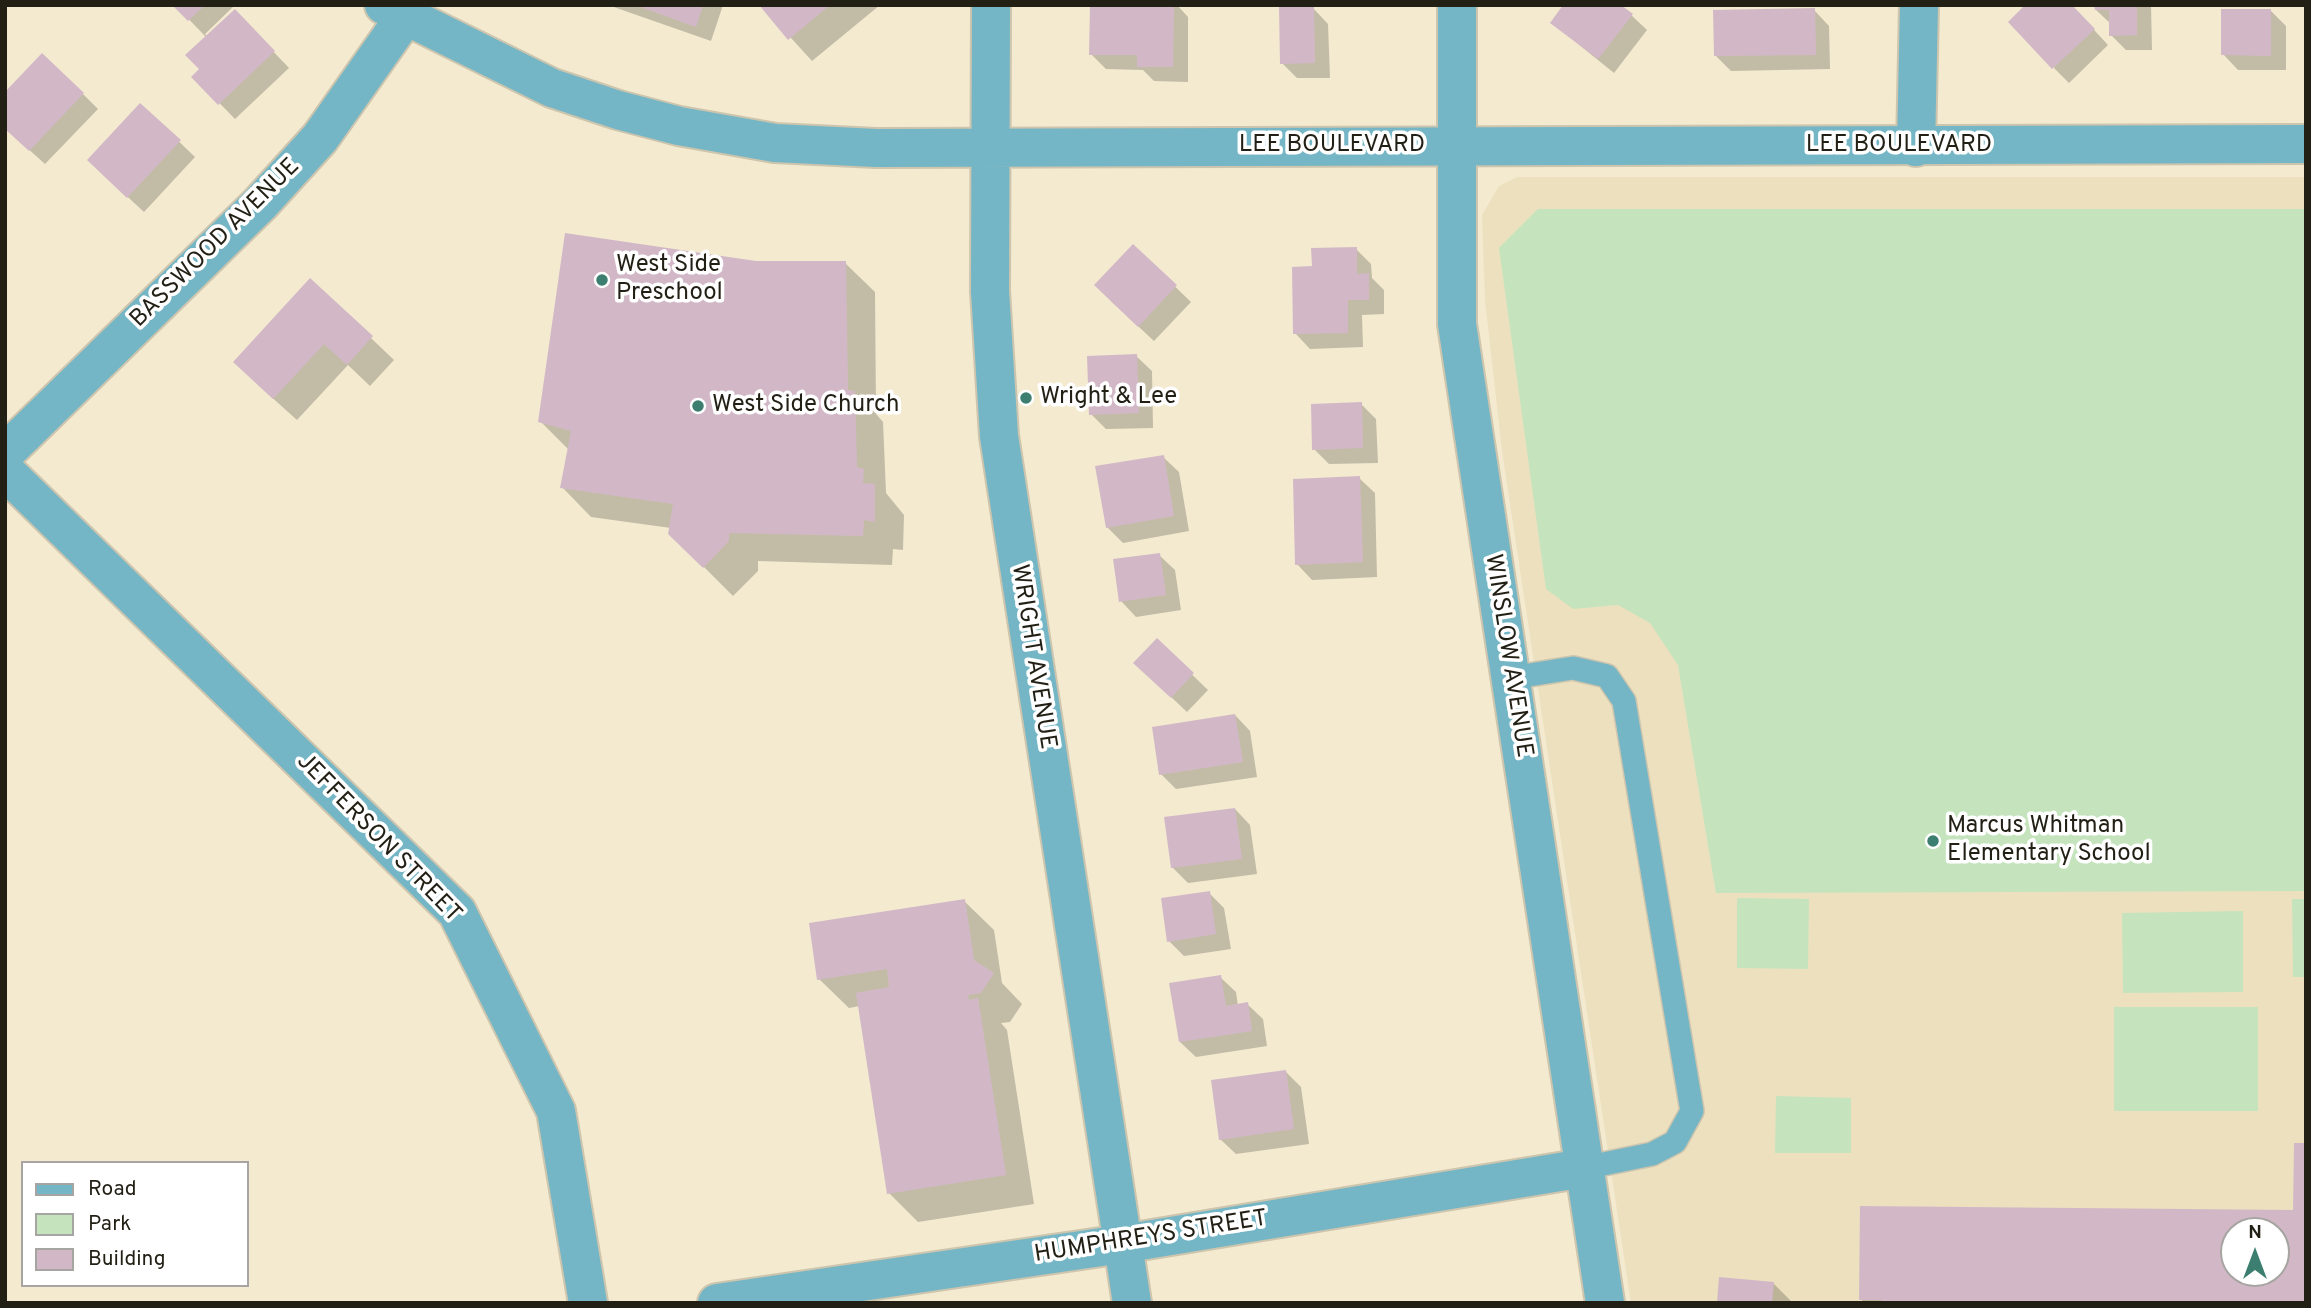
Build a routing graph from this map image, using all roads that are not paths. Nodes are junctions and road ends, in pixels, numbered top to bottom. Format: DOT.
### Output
graph roads {
  1 [pos="991,5"];
  2 [pos="1457,5"];
  3 [pos="1919,5"];
  4 [pos="394,11"];
  5 [pos="2306,145"];
  6 [pos="1456,146"];
  7 [pos="1916,147"];
  8 [pos="991,148"];
  9 [pos="5,453"];
  10 [pos="5,471"];
  11 [pos="1510,678"];
  12 [pos="1584,1168"];
  13 [pos="1122,1244"];
  14 [pos="588,1303"];
  15 [pos="717,1303"];
  16 [pos="1132,1303"];
  17 [pos="1605,1303"];
  1 -- 8 [label="street, WRIGHT AVENUE"];
  2 -- 6 [label="street, WINSLOW AVENUE"];
  3 -- 7 [label="street"];
  4 -- 8 [label="street, LEE BOULEVARD"];
  4 -- 9 [label="street, BASSWOOD AVENUE"];
  5 -- 7 [label="street, LEE BOULEVARD"];
  6 -- 7 [label="street, LEE BOULEVARD"];
  6 -- 8 [label="street, LEE BOULEVARD"];
  6 -- 11 [label="street, WINSLOW AVENUE"];
  8 -- 13 [label="street, WRIGHT AVENUE"];
  10 -- 14 [label="street, JEFFERSON STREET"];
  11 -- 12 [label="street, WINSLOW AVENUE"];
  11 -- 12 [label="lane"];
  12 -- 13 [label="street, HUMPHREYS STREET"];
  12 -- 17 [label="street, WINSLOW AVENUE"];
  13 -- 15 [label="street, HUMPHREYS STREET"];
  13 -- 16 [label="street, WRIGHT AVENUE"];
}
